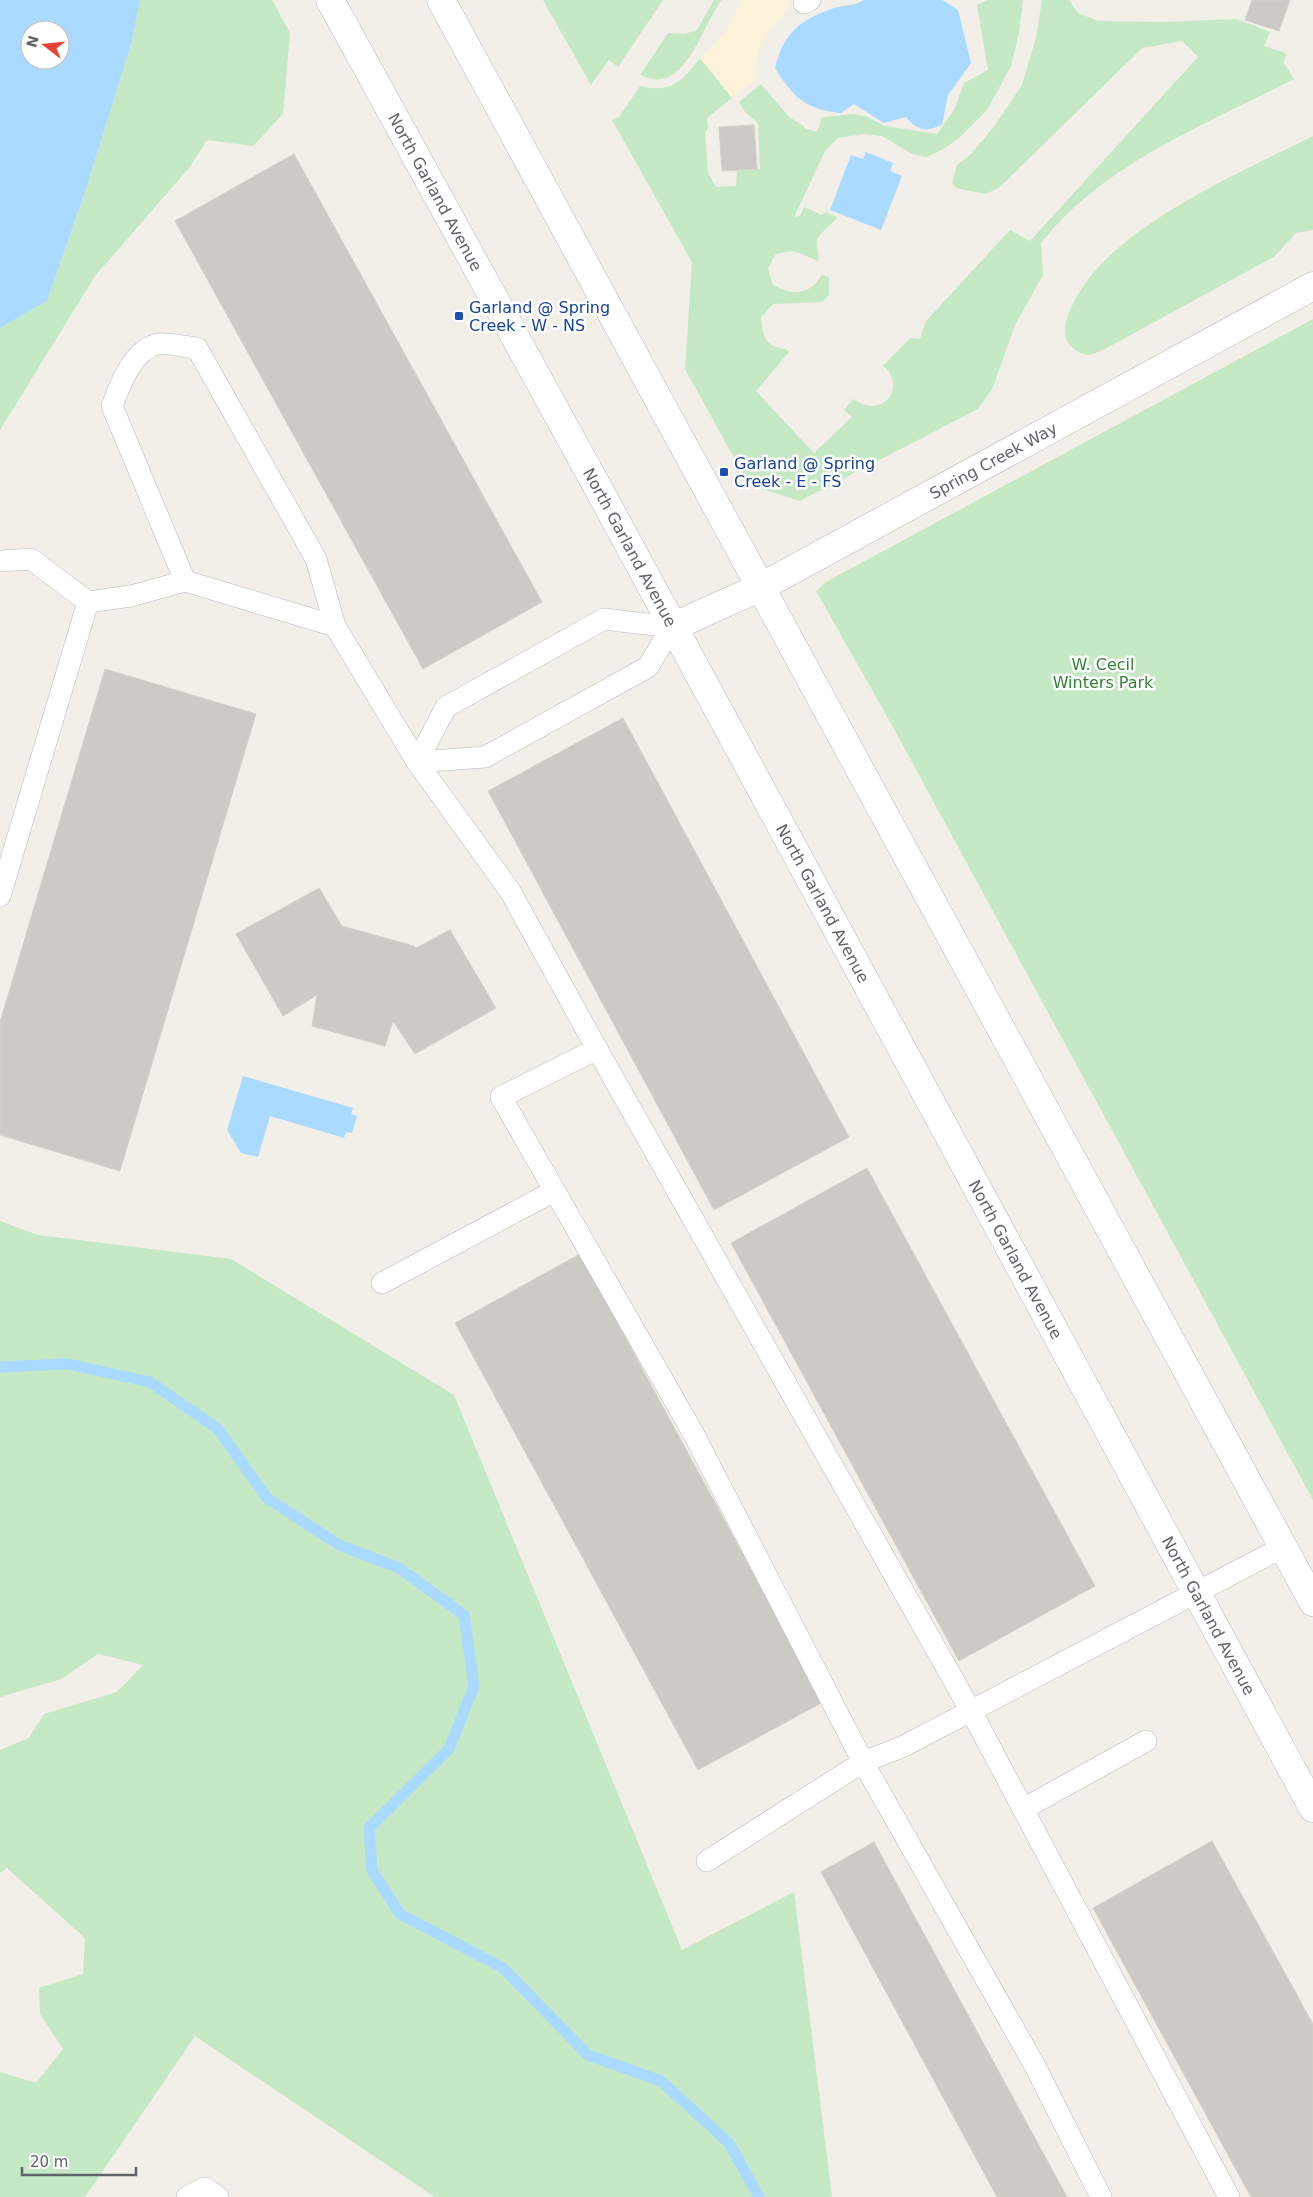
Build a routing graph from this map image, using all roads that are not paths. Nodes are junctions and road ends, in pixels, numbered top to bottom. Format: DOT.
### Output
graph roads {
  1 [pos="330,0"];
  2 [pos="441,0"];
  3 [pos="1313,286"];
  4 [pos="0,561"];
  5 [pos="185,581"];
  6 [pos="761,587"];
  7 [pos="88,602"];
  8 [pos="335,626"];
  9 [pos="672,627"];
  10 [pos="417,762"];
  11 [pos="0,896"];
  12 [pos="597,1049"];
  13 [pos="554,1191"];
  14 [pos="382,1284"];
  15 [pos="1283,1547"];
  16 [pos="1196,1593"];
  17 [pos="1313,1602"];
  18 [pos="971,1711"];
  19 [pos="1146,1740"];
  20 [pos="863,1762"];
  21 [pos="1313,1808"];
  22 [pos="1023,1809"];
  23 [pos="707,1861"];
  24 [pos="187,2197"];
  25 [pos="218,2197"];
  26 [pos="1101,2197"];
  27 [pos="1229,2197"];
  1 -- 9 [label="main road, North Garland Avenue"];
  2 -- 6 [label="main road"];
  3 -- 6 [label="main road, Spring Creek Way"];
  4 -- 7 [label="lane"];
  5 -- 7 [label="lane"];
  5 -- 8 [label="lane"];
  5 -- 8 [label="lane"];
  6 -- 9 [label="main road, Spring Creek Way"];
  6 -- 15 [label="main road"];
  7 -- 11 [label="lane"];
  8 -- 10 [label="lane"];
  9 -- 10 [label="lane"];
  9 -- 10 [label="lane"];
  9 -- 16 [label="main road, North Garland Avenue"];
  10 -- 12 [label="lane"];
  12 -- 13 [label="lane"];
  12 -- 18 [label="lane"];
  13 -- 14 [label="lane"];
  13 -- 20 [label="lane"];
  15 -- 16 [label="lane"];
  15 -- 17 [label="main road"];
  16 -- 18 [label="lane"];
  16 -- 21 [label="main road, North Garland Avenue"];
  18 -- 20 [label="lane"];
  18 -- 22 [label="lane"];
  19 -- 22 [label="lane"];
  20 -- 23 [label="lane"];
  20 -- 26 [label="lane"];
  22 -- 27 [label="lane"];
  24 -- 25 [label="lane"];
}
